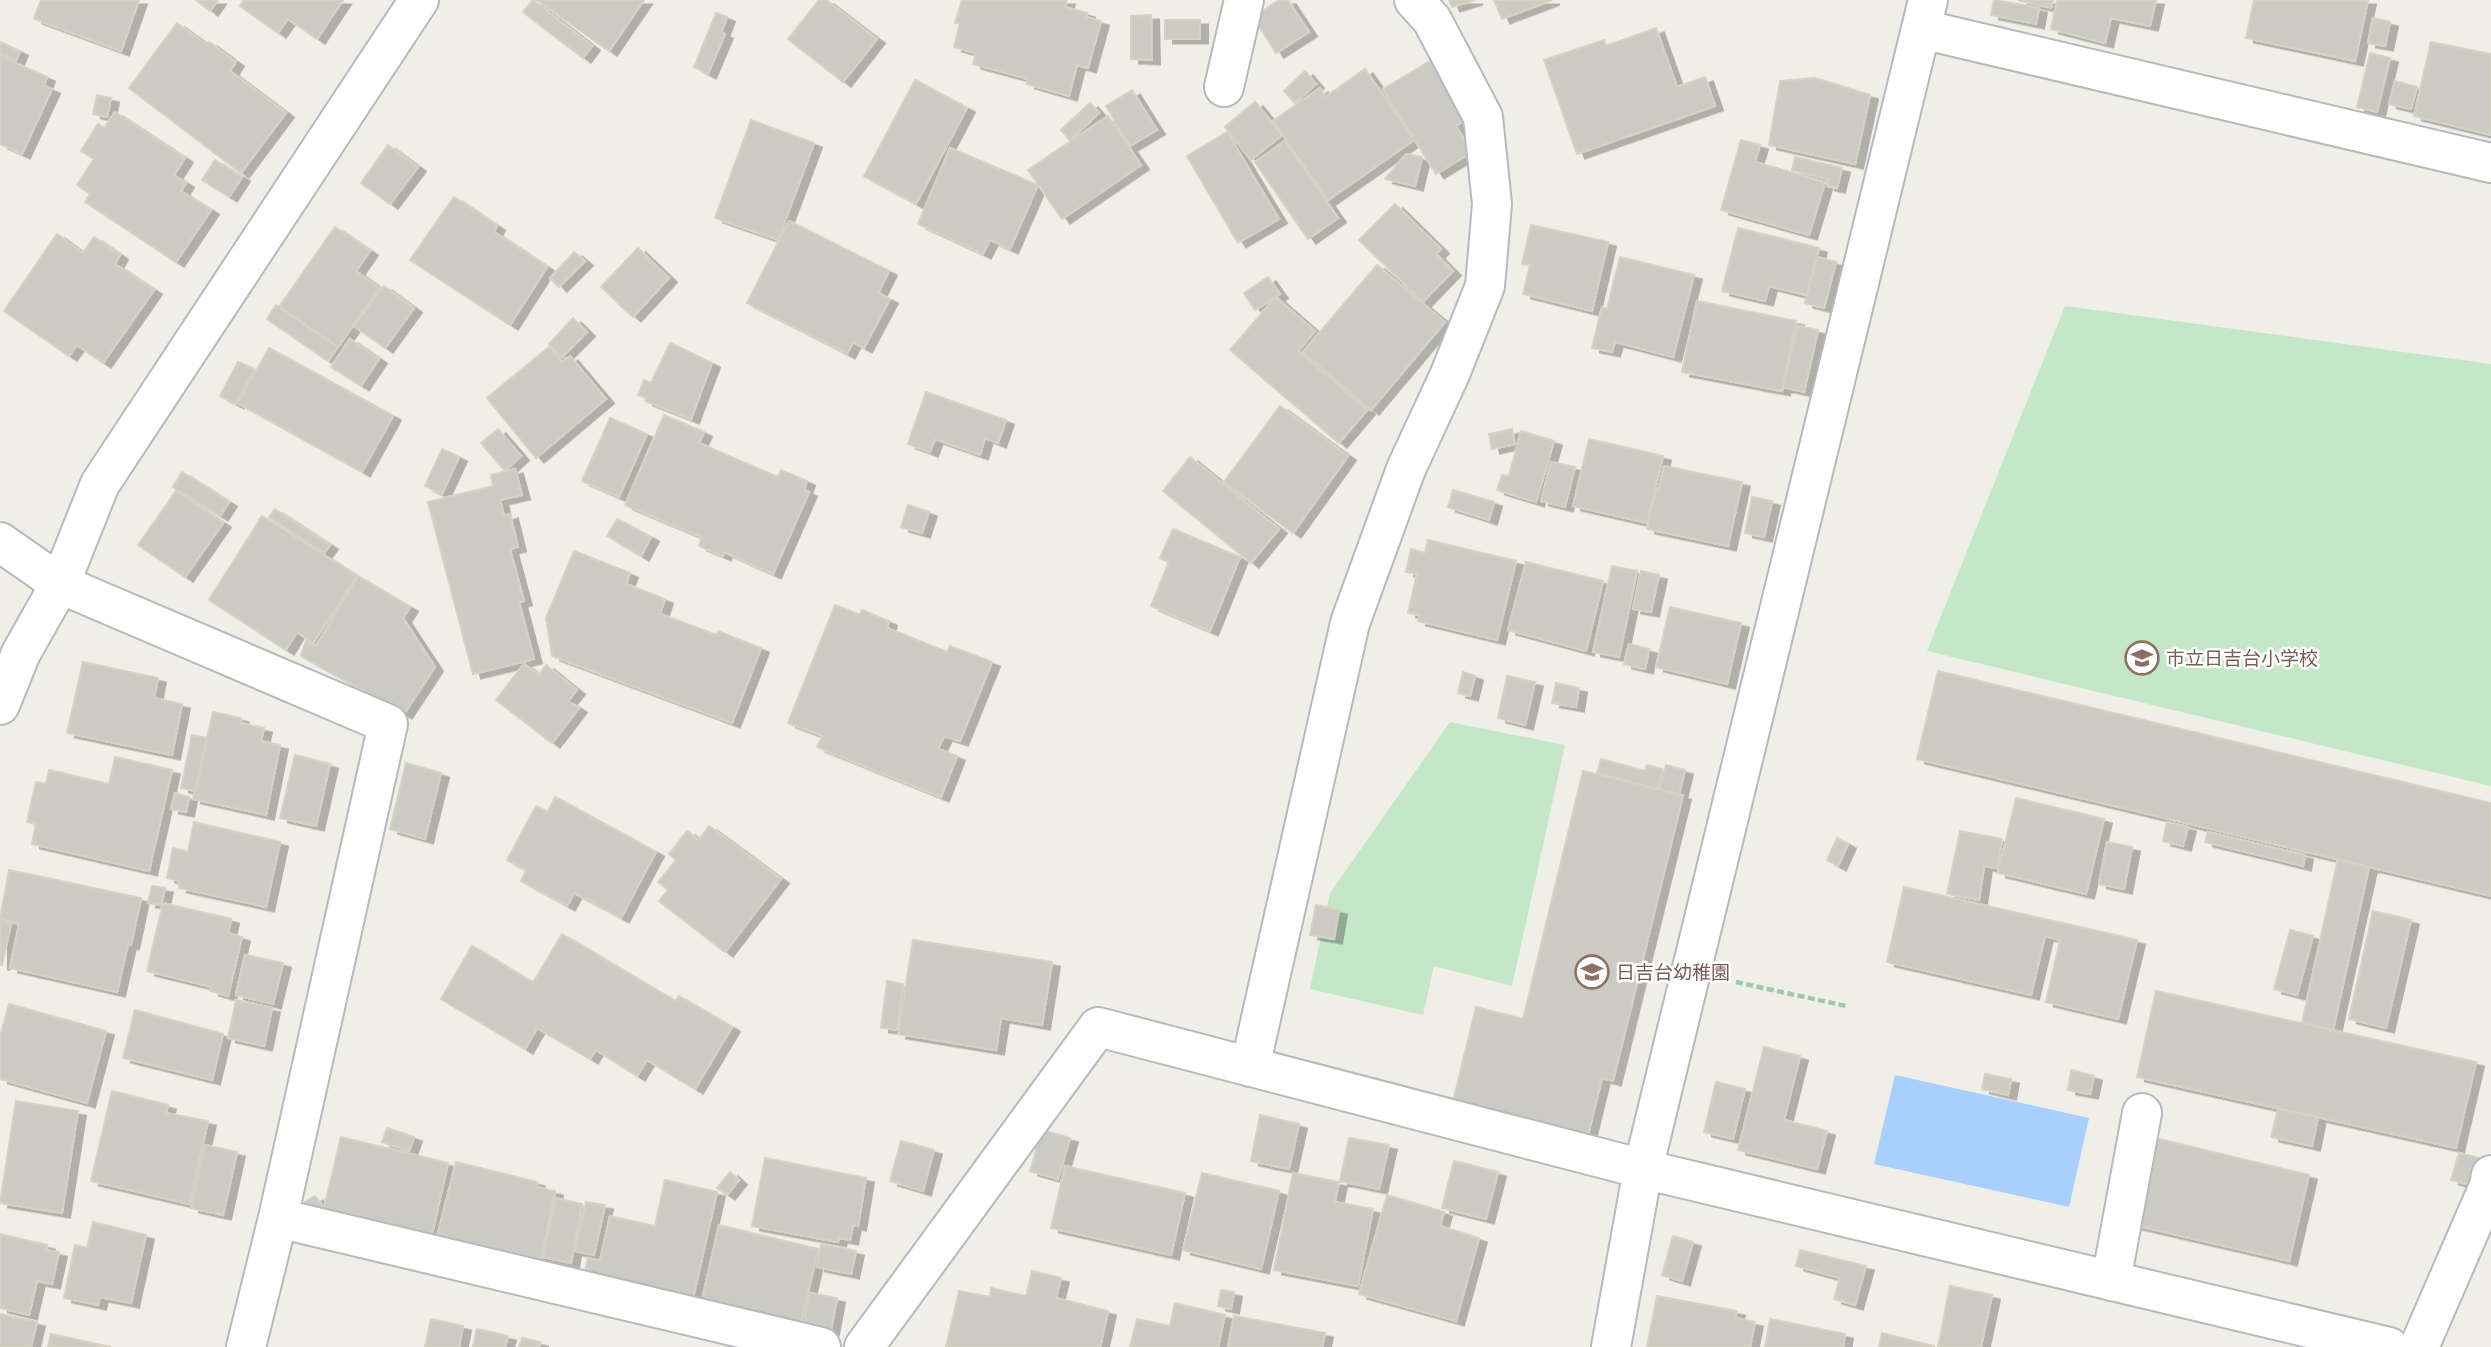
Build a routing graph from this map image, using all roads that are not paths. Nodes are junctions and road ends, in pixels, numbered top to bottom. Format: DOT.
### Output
graph roads {
  1 [pos="419,0"];
  2 [pos="1244,0"];
  3 [pos="1414,0"];
  4 [pos="1924,14"];
  5 [pos="1224,88"];
  6 [pos="2491,163"];
  7 [pos="0,542"];
  8 [pos="60,584"];
  9 [pos="0,705"];
  10 [pos="1250,1067"];
  11 [pos="2141,1113"];
  12 [pos="1643,1169"];
  13 [pos="2491,1175"];
  14 [pos="278,1218"];
  15 [pos="2111,1281"];
  16 [pos="246,1347"];
  17 [pos="821,1347"];
  18 [pos="864,1347"];
  19 [pos="1611,1347"];
  20 [pos="2389,1347"];
  21 [pos="2419,1347"];
  1 -- 8 [label="street"];
  2 -- 5 [label="street"];
  3 -- 10 [label="street"];
  4 -- 6 [label="street"];
  4 -- 12 [label="street"];
  7 -- 8 [label="street"];
  8 -- 9 [label="street"];
  8 -- 14 [label="street"];
  10 -- 12 [label="street"];
  10 -- 18 [label="street"];
  11 -- 15 [label="street"];
  12 -- 15 [label="street"];
  12 -- 19 [label="street"];
  13 -- 21 [label="street"];
  14 -- 16 [label="street"];
  14 -- 17 [label="street"];
  15 -- 20 [label="street"];
}
